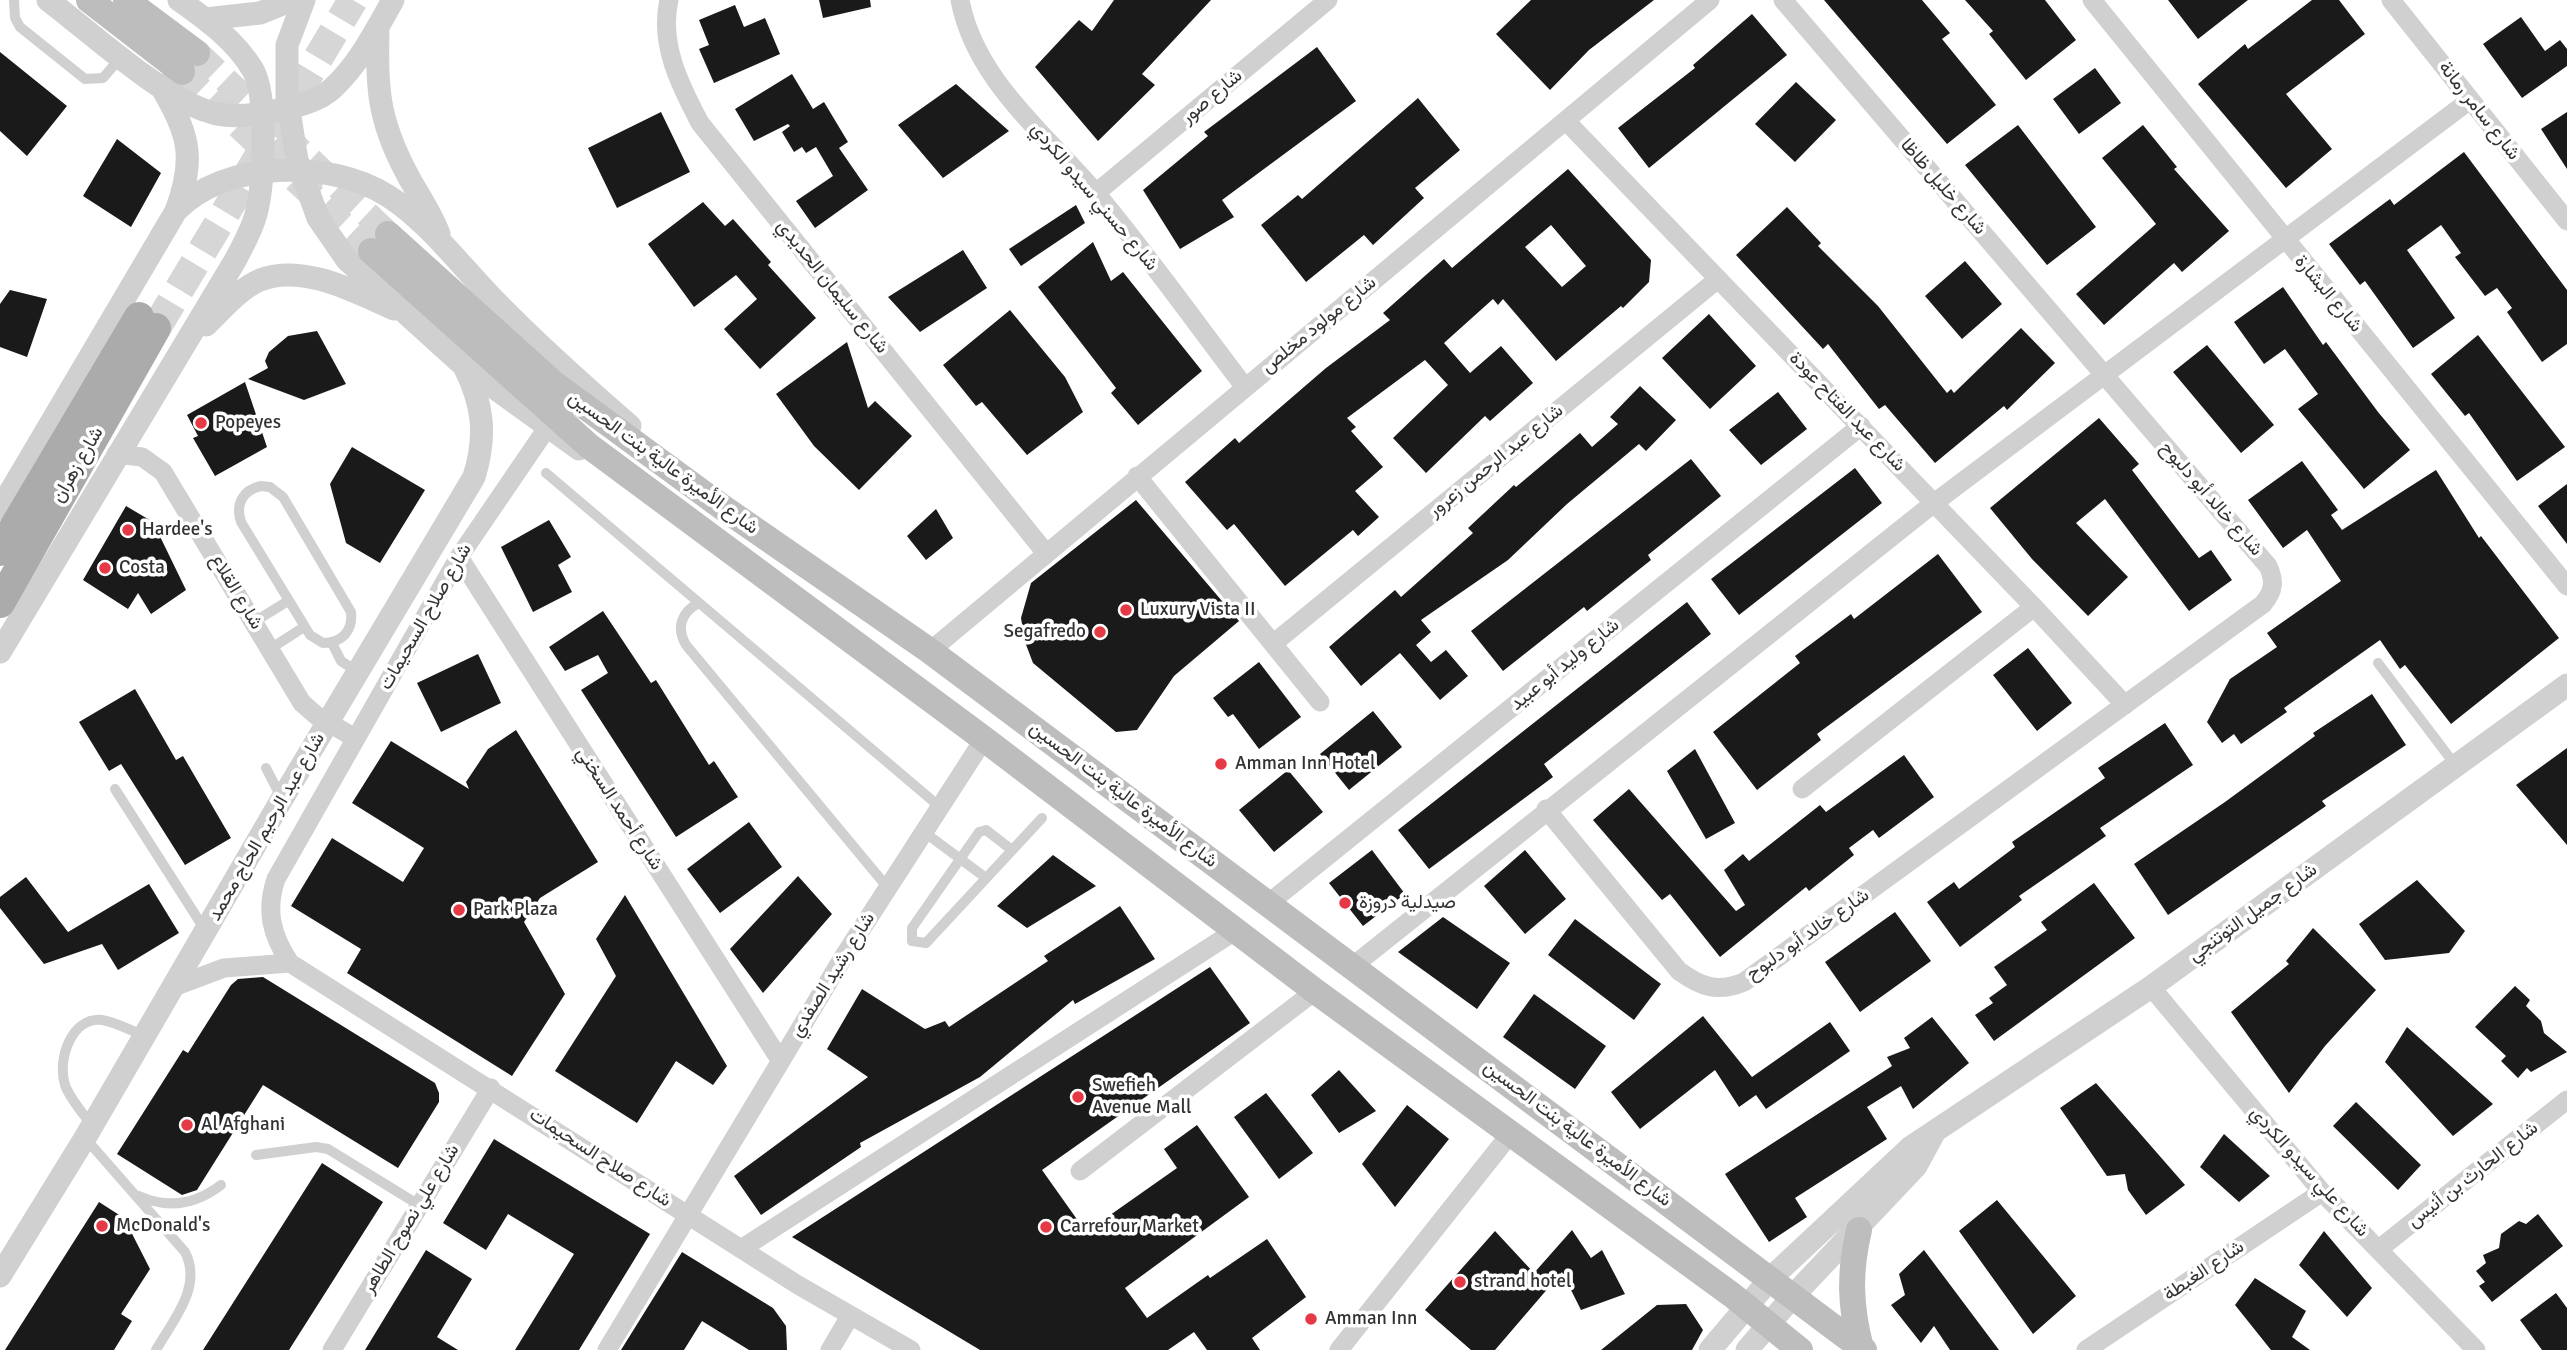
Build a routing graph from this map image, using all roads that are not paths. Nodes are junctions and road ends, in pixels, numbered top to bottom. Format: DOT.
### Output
graph roads {
  1 [pos="14,0"];
  2 [pos="48,0"];
  3 [pos="89,0"];
  4 [pos="126,0"];
  5 [pos="179,0"];
  6 [pos="292,0"];
  7 [pos="304,0"];
  8 [pos="393,0"];
  9 [pos="669,0"];
  10 [pos="960,0"];
  11 [pos="1328,0"];
  12 [pos="1710,0"];
  13 [pos="1783,0"];
  14 [pos="2092,0"];
  15 [pos="2391,0"];
  16 [pos="205,19"];
  17 [pos="378,27"];
  18 [pos="121,56"];
  19 [pos="180,70"];
  20 [pos="2470,100"];
  21 [pos="288,108"];
  22 [pos="262,114"];
  23 [pos="1567,122"];
  24 [pos="260,172"];
  25 [pos="301,172"];
  26 [pos="1096,193"];
  27 [pos="176,211"];
  28 [pos="2567,221"];
  29 [pos="2284,240"];
  30 [pos="444,248"];
  31 [pos="1718,279"];
  32 [pos="410,317"];
  33 [pos="184,347"];
  34 [pos="464,366"];
  35 [pos="2104,375"];
  36 [pos="1244,386"];
  37 [pos="1861,426"];
  38 [pos="547,428"];
  39 [pos="116,454"];
  40 [pos="546,473"];
  41 [pos="1137,476"];
  42 [pos="1934,503"];
  43 [pos="722,507"];
  44 [pos="0,509"];
  45 [pos="708,534"];
  46 [pos="0,551"];
  47 [pos="1045,552"];
  48 [pos="459,557"];
  49 [pos="2567,586"];
  50 [pos="288,601"];
  51 [pos="0,603"];
  52 [pos="699,603"];
  53 [pos="2034,607"];
  54 [pos="254,622"];
  55 [pos="304,627"];
  56 [pos="332,643"];
  57 [pos="1274,643"];
  58 [pos="270,649"];
  59 [pos="930,651"];
  60 [pos="0,652"];
  61 [pos="2378,663"];
  62 [pos="358,673"];
  63 [pos="2567,685"];
  64 [pos="1320,702"];
  65 [pos="2124,705"];
  66 [pos="328,723"];
  67 [pos="355,738"];
  68 [pos="984,740"];
  69 [pos="2456,766"];
  70 [pos="266,768"];
  71 [pos="115,789"];
  72 [pos="1802,789"];
  73 [pos="282,799"];
  74 [pos="940,807"];
  75 [pos="1546,809"];
  76 [pos="1042,818"];
  77 [pos="925,832"];
  78 [pos="1013,850"];
  79 [pos="960,859"];
  80 [pos="986,878"];
  81 [pos="888,888"];
  82 [pos="1269,904"];
  83 [pos="1235,931"];
  84 [pos="206,932"];
  85 [pos="290,963"];
  86 [pos="1353,966"];
  87 [pos="176,986"];
  88 [pos="2151,988"];
  89 [pos="1315,991"];
  90 [pos="146,1036"];
  91 [pos="780,1060"];
  92 [pos="491,1088"];
  93 [pos="2567,1100"];
  94 [pos="89,1132"];
  95 [pos="1511,1133"];
  96 [pos="1934,1133"];
  97 [pos="256,1155"];
  98 [pos="1080,1171"];
  99 [pos="221,1185"];
  100 [pos="2322,1192"];
  101 [pos="135,1194"];
  102 [pos="419,1205"];
  103 [pos="688,1214"];
  104 [pos="1859,1230"];
  105 [pos="741,1249"];
  106 [pos="2379,1249"];
  107 [pos="0,1276"];
  108 [pos="1770,1278"];
  109 [pos="1793,1296"];
  110 [pos="1745,1306"];
  111 [pos="850,1316"];
  112 [pos="1769,1324"];
  113 [pos="1863,1349"];
  114 [pos="156,1350"];
  115 [pos="332,1350"];
  116 [pos="607,1350"];
  117 [pos="830,1350"];
  118 [pos="911,1350"];
  119 [pos="1339,1350"];
  120 [pos="1710,1350"];
  121 [pos="1747,1350"];
  122 [pos="1800,1350"];
  123 [pos="2086,1350"];
  124 [pos="2476,1350"];
  1 -- 18 [label="lane"];
  2 -- 18 [label="street"];
  3 -- 19 [label="main road"];
  4 -- 19 [label="main road"];
  5 -- 16 [label="street"];
  6 -- 16 [label="street"];
  7 -- 21 [label="street"];
  8 -- 17 [label="street"];
  9 -- 47 [label="street, شارع سليمان الحديدي"];
  10 -- 26 [label="street, شارع حسني سيدو الكردي"];
  11 -- 26 [label="street, شارع صور"];
  12 -- 23 [label="street, شارع مولود مخلص"];
  13 -- 35 [label="street, شارع خليل ظاظا"];
  14 -- 29 [label="street, شارع البشارة"];
  15 -- 20 [label="street, شارع سامر رمانة"];
  16 -- 22 [label="street"];
  17 -- 21 [label="street"];
  17 -- 30 [label="street"];
  18 -- 19 [label="street"];
  19 -- 22 [label="street"];
  19 -- 27 [label="street"];
  20 -- 28 [label="street, شارع سامر رمانة"];
  20 -- 29 [label="street"];
  21 -- 22 [label="street"];
  21 -- 25 [label="street"];
  22 -- 24 [label="street"];
  23 -- 31 [label="street, شارع عبد الفتاح عودة"];
  23 -- 36 [label="street, شارع مولود مخلص"];
  24 -- 25 [label="street"];
  24 -- 27 [label="street"];
  24 -- 33 [label="street"];
  25 -- 30 [label="street"];
  25 -- 32 [label="street"];
  26 -- 36 [label="street, شارع حسني سيدو الكردي"];
  27 -- 44 [label="street"];
  29 -- 35 [label="street"];
  29 -- 49 [label="street, شارع البشارة"];
  30 -- 43 [label="street"];
  31 -- 37 [label="street, شارع عبد الفتاح عودة"];
  31 -- 57 [label="street, شارع عبد الرحمن زعرور"];
  32 -- 33 [label="street"];
  32 -- 34 [label="street"];
  33 -- 39 [label="street"];
  34 -- 38 [label="street"];
  34 -- 62 [label="street, شارع عبد الرحيم الحاج محمد"];
  35 -- 42 [label="street"];
  35 -- 65 [label="street, شارع خالد أبو دلبوح"];
  36 -- 41 [label="street, شارع مولود مخلص"];
  37 -- 42 [label="street, شارع عبد الفتاح عودة"];
  37 -- 82 [label="street, شارع وليد أبو عبيد"];
  38 -- 45 [label="street"];
  38 -- 48 [label="street, شارع صلاح السحيمات"];
  39 -- 54 [label="street, شارع القلاع"];
  39 -- 60 [label="street"];
  40 -- 52 [label="lane"];
  41 -- 47 [label="street, شارع مولود مخلص"];
  41 -- 57 [label="street"];
  42 -- 53 [label="street, شارع عبد الفتاح عودة"];
  42 -- 75 [label="street"];
  43 -- 45 [label="main road, شارع الأميرة عالية بنت الحسين"];
  43 -- 59 [label="main road, شارع الأميرة عالية بنت الحسين"];
  45 -- 68 [label="main road, شارع الأميرة عالية بنت الحسين"];
  46 -- 51 [label="main road, شارع زهران"];
  47 -- 59 [label="street, شارع مولود مخلص"];
  48 -- 67 [label="street, شارع صلاح السحيمات"];
  48 -- 91 [label="street, شارع أحمد السخني"];
  50 -- 54 [label="lane"];
  50 -- 55 [label="lane"];
  50 -- 56 [label="lane"];
  52 -- 74 [label="lane"];
  52 -- 81 [label="lane"];
  53 -- 65 [label="street, شارع عبد الفتاح عودة"];
  53 -- 72 [label="street"];
  54 -- 58 [label="street, شارع القلاع"];
  55 -- 56 [label="lane"];
  55 -- 58 [label="lane"];
  56 -- 62 [label="lane"];
  57 -- 64 [label="street"];
  58 -- 66 [label="street, شارع القلاع"];
  59 -- 82 [label="main road, شارع الأميرة عالية بنت الحسين"];
  61 -- 69 [label="lane"];
  62 -- 66 [label="street, شارع عبد الرحيم الحاج محمد"];
  63 -- 69 [label="street, شارع جميل التوتنجي"];
  65 -- 75 [label="street, شارع خالد أبو دلبوح"];
  66 -- 67 [label="street, شارع القلاع"];
  66 -- 73 [label="street, شارع عبد الرحيم الحاج محمد"];
  67 -- 85 [label="street, شارع صلاح السحيمات"];
  68 -- 74 [label="street, شارع رشيد الصفدي"];
  68 -- 83 [label="main road, شارع الأميرة عالية بنت الحسين"];
  69 -- 88 [label="street, شارع جميل التوتنجي"];
  70 -- 73 [label="lane"];
  71 -- 84 [label="lane"];
  73 -- 84 [label="street, شارع عبد الرحيم الحاج محمد"];
  74 -- 77 [label="street, شارع رشيد الصفدي"];
  75 -- 86 [label="street"];
  76 -- 78 [label="lane"];
  77 -- 79 [label="lane"];
  77 -- 81 [label="street, شارع رشيد الصفدي"];
  78 -- 79 [label="lane"];
  78 -- 80 [label="lane"];
  79 -- 80 [label="lane"];
  79 -- 80 [label="lane"];
  81 -- 91 [label="street, شارع رشيد الصفدي"];
  82 -- 86 [label="main road, شارع الأميرة عالية بنت الحسين"];
  83 -- 89 [label="main road, شارع الأميرة عالية بنت الحسين"];
  83 -- 105 [label="street"];
  84 -- 87 [label="street, شارع عبد الرحيم الحاج محمد"];
  85 -- 87 [label="street"];
  85 -- 92 [label="street, شارع صلاح السحيمات"];
  86 -- 108 [label="main road, شارع الأميرة عالية بنت الحسين"];
  87 -- 90 [label="street, شارع عبد الرحيم الحاج محمد"];
  88 -- 96 [label="street, شارع جميل التوتنجي"];
  88 -- 100 [label="street, شارع علي سيدو الكردي"];
  89 -- 95 [label="main road, شارع الأميرة عالية بنت الحسين"];
  89 -- 98 [label="street"];
  90 -- 94 [label="street, شارع عبد الرحيم الحاج محمد"];
  90 -- 94 [label="lane"];
  91 -- 103 [label="street, شارع رشيد الصفدي"];
  92 -- 102 [label="street, شارع علي نصوح الطاهر"];
  92 -- 103 [label="street, شارع صلاح السحيمات"];
  93 -- 106 [label="street, شارع الحارث بن أنيس"];
  94 -- 101 [label="lane"];
  94 -- 107 [label="street, شارع عبد الرحيم الحاج محمد"];
  95 -- 110 [label="main road, شارع الأميرة عالية بنت الحسين"];
  95 -- 119 [label="street"];
  96 -- 104 [label="street, شارع جميل التوتنجي"];
  96 -- 108 [label="street, شارع جميل التوتنجي"];
  97 -- 102 [label="lane"];
  99 -- 101 [label="lane"];
  100 -- 106 [label="street, شارع علي سيدو الكردي"];
  100 -- 123 [label="street, شارع الغبطة"];
  101 -- 114 [label="lane"];
  102 -- 115 [label="street, شارع علي نصوح الطاهر"];
  103 -- 105 [label="street, شارع صلاح السحيمات"];
  103 -- 116 [label="street, شارع رشيد الصفدي"];
  104 -- 109 [label="street, شارع جميل التوتنجي"];
  104 -- 113 [label="main road"];
  105 -- 111 [label="street, شارع صلاح السحيمات"];
  106 -- 124 [label="street, شارع علي سيدو الكردي"];
  108 -- 109 [label="main road, شارع الأميرة عالية بنت الحسين"];
  108 -- 110 [label="street, شارع جميل التوتنجي"];
  109 -- 112 [label="street, شارع جميل التوتنجي"];
  109 -- 113 [label="main road, شارع الأميرة عالية بنت الحسين"];
  110 -- 112 [label="main road, شارع الأميرة عالية بنت الحسين"];
  110 -- 120 [label="street, شارع جميل التوتنجي"];
  111 -- 117 [label="street"];
  111 -- 118 [label="street, شارع صلاح السحيمات"];
  112 -- 121 [label="street, شارع جميل التوتنجي"];
  112 -- 122 [label="main road, شارع الأميرة عالية بنت الحسين"];
}
